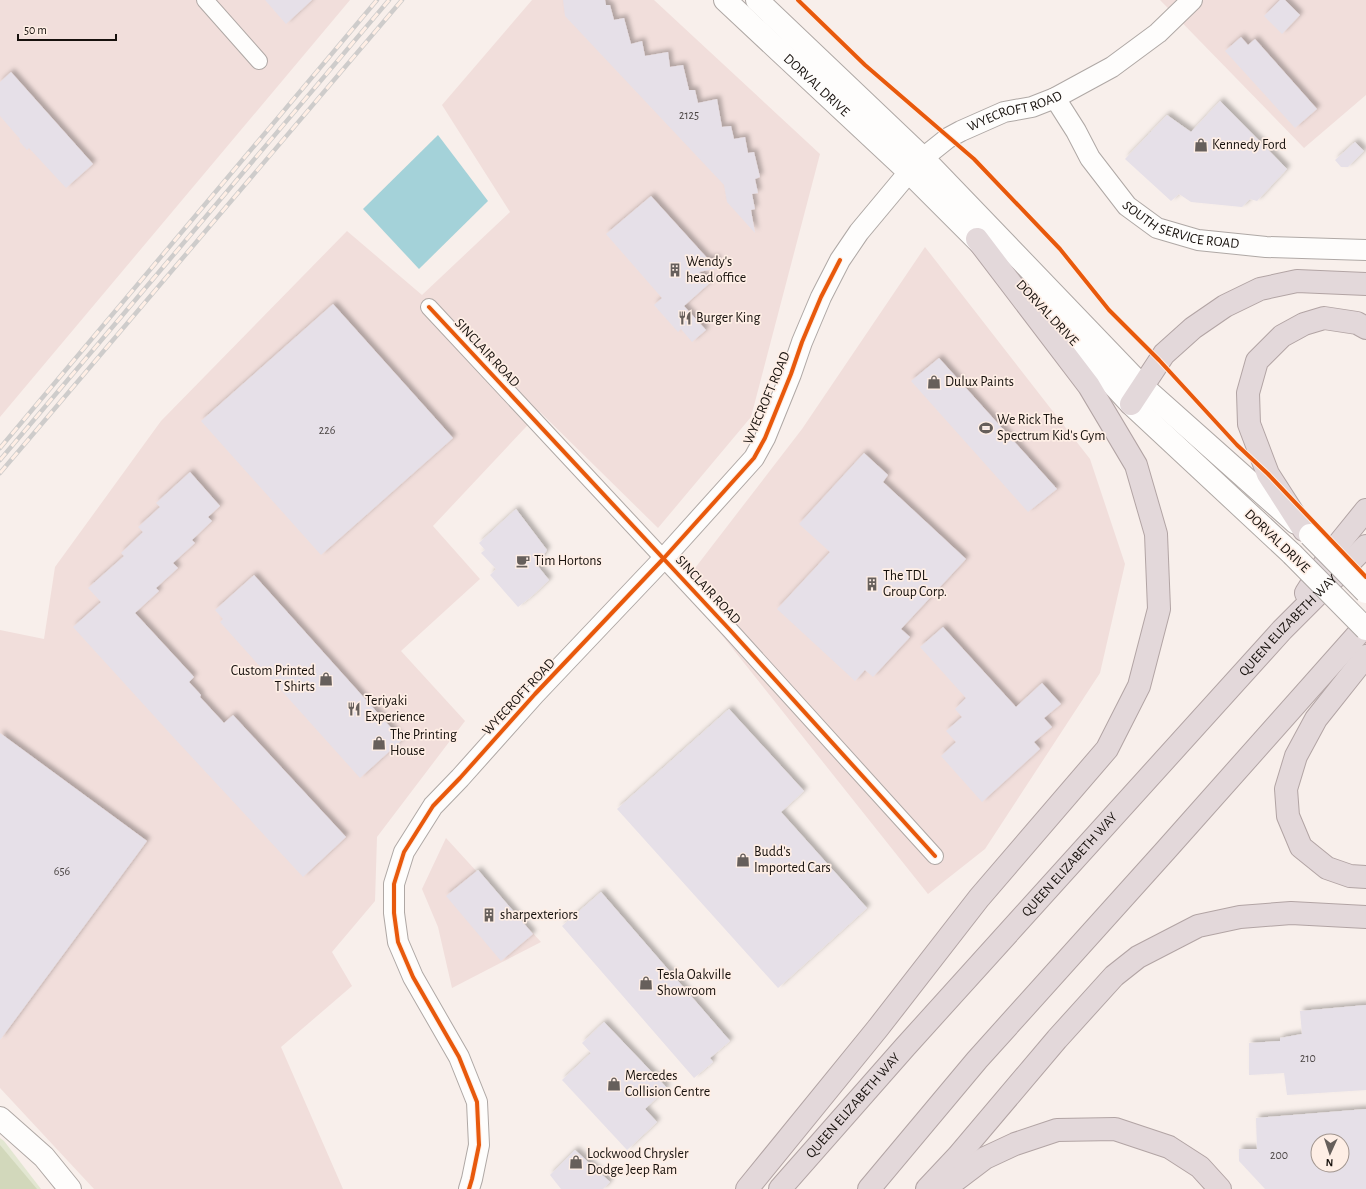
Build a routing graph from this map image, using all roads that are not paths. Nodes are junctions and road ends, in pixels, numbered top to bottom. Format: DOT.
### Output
graph roads {
  1 [pos="205,0"];
  2 [pos="725,0"];
  3 [pos="757,0"];
  4 [pos="1192,0"];
  5 [pos="259,61"];
  6 [pos="1055,98"];
  7 [pos="916,165"];
  8 [pos="977,239"];
  9 [pos="1366,250"];
  10 [pos="1366,284"];
  11 [pos="429,308"];
  12 [pos="1366,328"];
  13 [pos="1137,395"];
  14 [pos="1366,510"];
  15 [pos="1307,533"];
  16 [pos="1366,546"];
  17 [pos="664,558"];
  18 [pos="1366,592"];
  19 [pos="1366,625"];
  20 [pos="1366,629"];
  21 [pos="1282,630"];
  22 [pos="1366,656"];
  23 [pos="935,856"];
  24 [pos="1366,878"];
  25 [pos="1366,917"];
  26 [pos="0,1118"];
  27 [pos="70,1189"];
  28 [pos="468,1189"];
  29 [pos="746,1189"];
  30 [pos="780,1189"];
  31 [pos="869,1189"];
  32 [pos="927,1189"];
  33 [pos="944,1189"];
  34 [pos="1220,1189"];
  1 -- 5 [label="street"];
  2 -- 7 [label="main road, DORVAL DRIVE"];
  3 -- 7 [label="main road, DORVAL DRIVE"];
  4 -- 6 [label="street, WYECROFT ROAD"];
  6 -- 7 [label="street, WYECROFT ROAD"];
  6 -- 9 [label="street, SOUTH SERVICE ROAD"];
  7 -- 8 [label="main road, DORVAL DRIVE"];
  7 -- 13 [label="main road, DORVAL DRIVE"];
  7 -- 17 [label="street, WYECROFT ROAD"];
  8 -- 13 [label="main road, DORVAL DRIVE"];
  8 -- 29 [label="highway"];
  10 -- 13 [label="highway"];
  11 -- 17 [label="street, SINCLAIR ROAD"];
  12 -- 15 [label="highway"];
  13 -- 15 [label="main road, DORVAL DRIVE"];
  13 -- 20 [label="main road, DORVAL DRIVE, bridge"];
  14 -- 21 [label="highway"];
  15 -- 18 [label="main road, DORVAL DRIVE, bridge"];
  16 -- 21 [label="highway, QUEEN ELIZABETH WAY"];
  17 -- 23 [label="street, SINCLAIR ROAD"];
  17 -- 28 [label="street, WYECROFT ROAD"];
  19 -- 31 [label="highway"];
  21 -- 30 [label="highway, QUEEN ELIZABETH WAY"];
  22 -- 24 [label="highway"];
  25 -- 32 [label="highway"];
  26 -- 27 [label="main road"];
  33 -- 34 [label="highway"];
}
